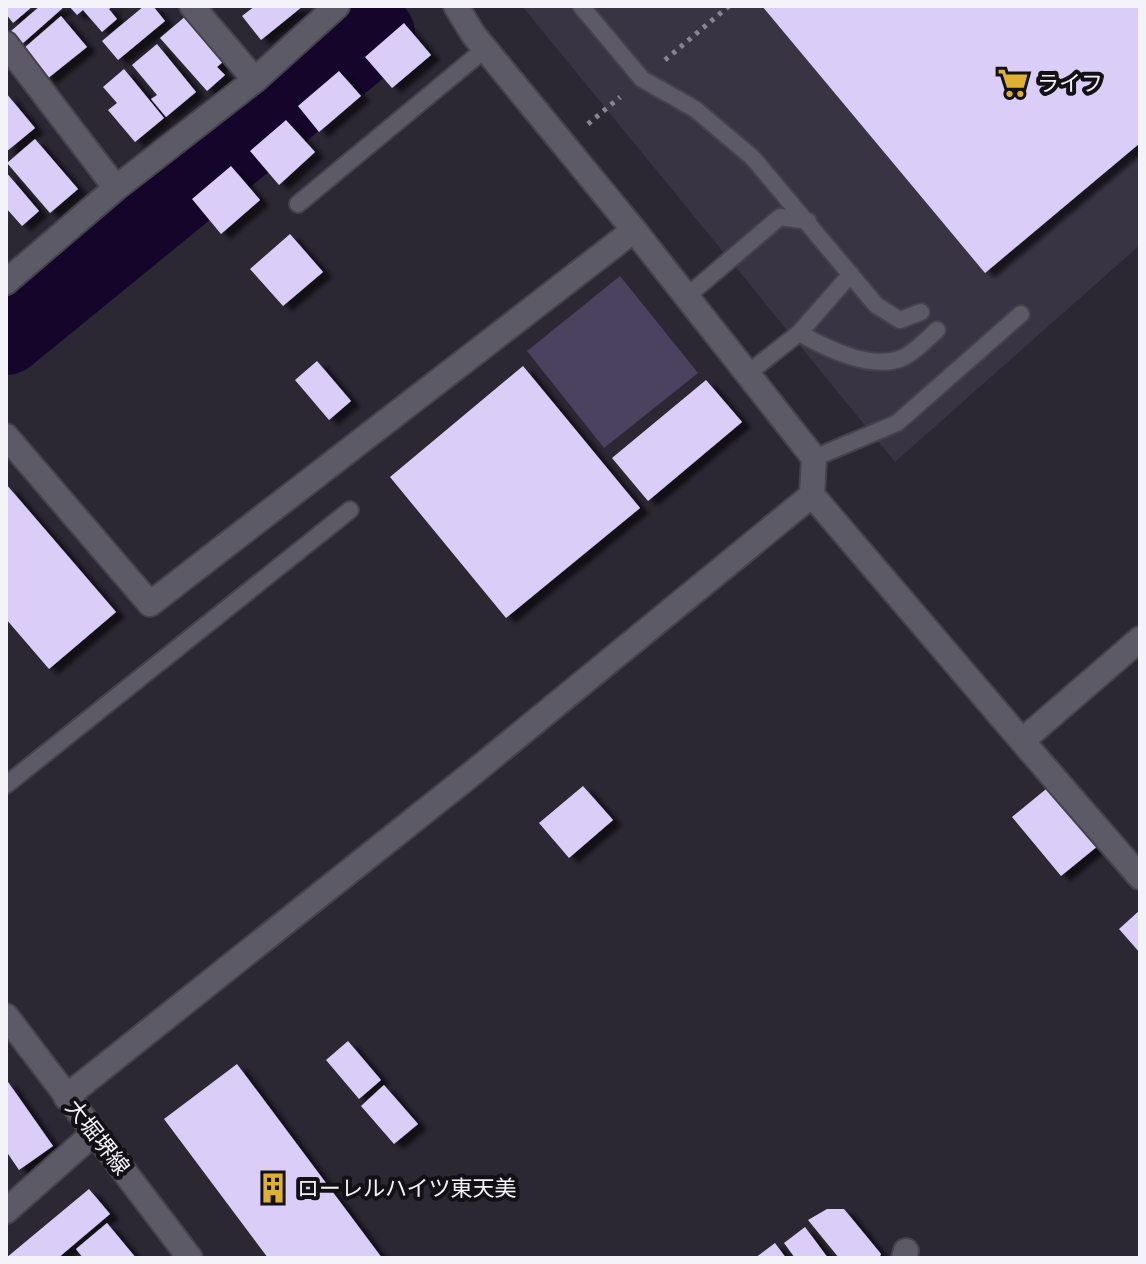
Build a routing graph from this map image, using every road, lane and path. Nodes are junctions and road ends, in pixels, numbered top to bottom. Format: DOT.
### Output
graph roads {
  1 [pos="192,6"];
  2 [pos="337,6"];
  3 [pos="456,6"];
  4 [pos="581,6"];
  5 [pos="485,49"];
  6 [pos="11,59"];
  7 [pos="255,80"];
  8 [pos="116,188"];
  9 [pos="298,204"];
  10 [pos="808,221"];
  11 [pos="634,230"];
  12 [pos="851,274"];
  13 [pos="6,282"];
  14 [pos="686,297"];
  15 [pos="921,312"];
  16 [pos="1021,314"];
  17 [pos="937,330"];
  18 [pos="799,333"];
  19 [pos="747,374"];
  20 [pos="6,436"];
  21 [pos="814,458"];
  22 [pos="812,495"];
  23 [pos="350,510"];
  24 [pos="1140,639"];
  25 [pos="1022,741"];
  26 [pos="6,785"];
  27 [pos="1140,877"];
  28 [pos="6,1016"];
  29 [pos="66,1097"];
  30 [pos="94,1133"];
  31 [pos="6,1211"];
  32 [pos="190,1258"];
  1 -- 7 [label="street"];
  2 -- 7 [label="street"];
  3 -- 5 [label="street"];
  4 -- 10 [label="lane"];
  5 -- 9 [label="lane"];
  5 -- 11 [label="street"];
  6 -- 8 [label="street"];
  7 -- 8 [label="street"];
  8 -- 13 [label="street"];
  10 -- 12 [label="lane"];
  10 -- 14 [label="lane"];
  11 -- 14 [label="street"];
  11 -- 20 [label="street"];
  12 -- 15 [label="lane"];
  12 -- 18 [label="lane"];
  14 -- 19 [label="street"];
  16 -- 21 [label="lane"];
  17 -- 18 [label="lane"];
  18 -- 19 [label="lane"];
  19 -- 21 [label="street"];
  21 -- 22 [label="street"];
  22 -- 25 [label="street"];
  22 -- 29 [label="street"];
  23 -- 26 [label="lane"];
  24 -- 25 [label="street"];
  25 -- 27 [label="street"];
  28 -- 29 [label="street, 大堀堺線"];
  29 -- 30 [label="street, 大堀堺線"];
  30 -- 31 [label="street"];
  30 -- 32 [label="street, 大堀堺線"];
}
